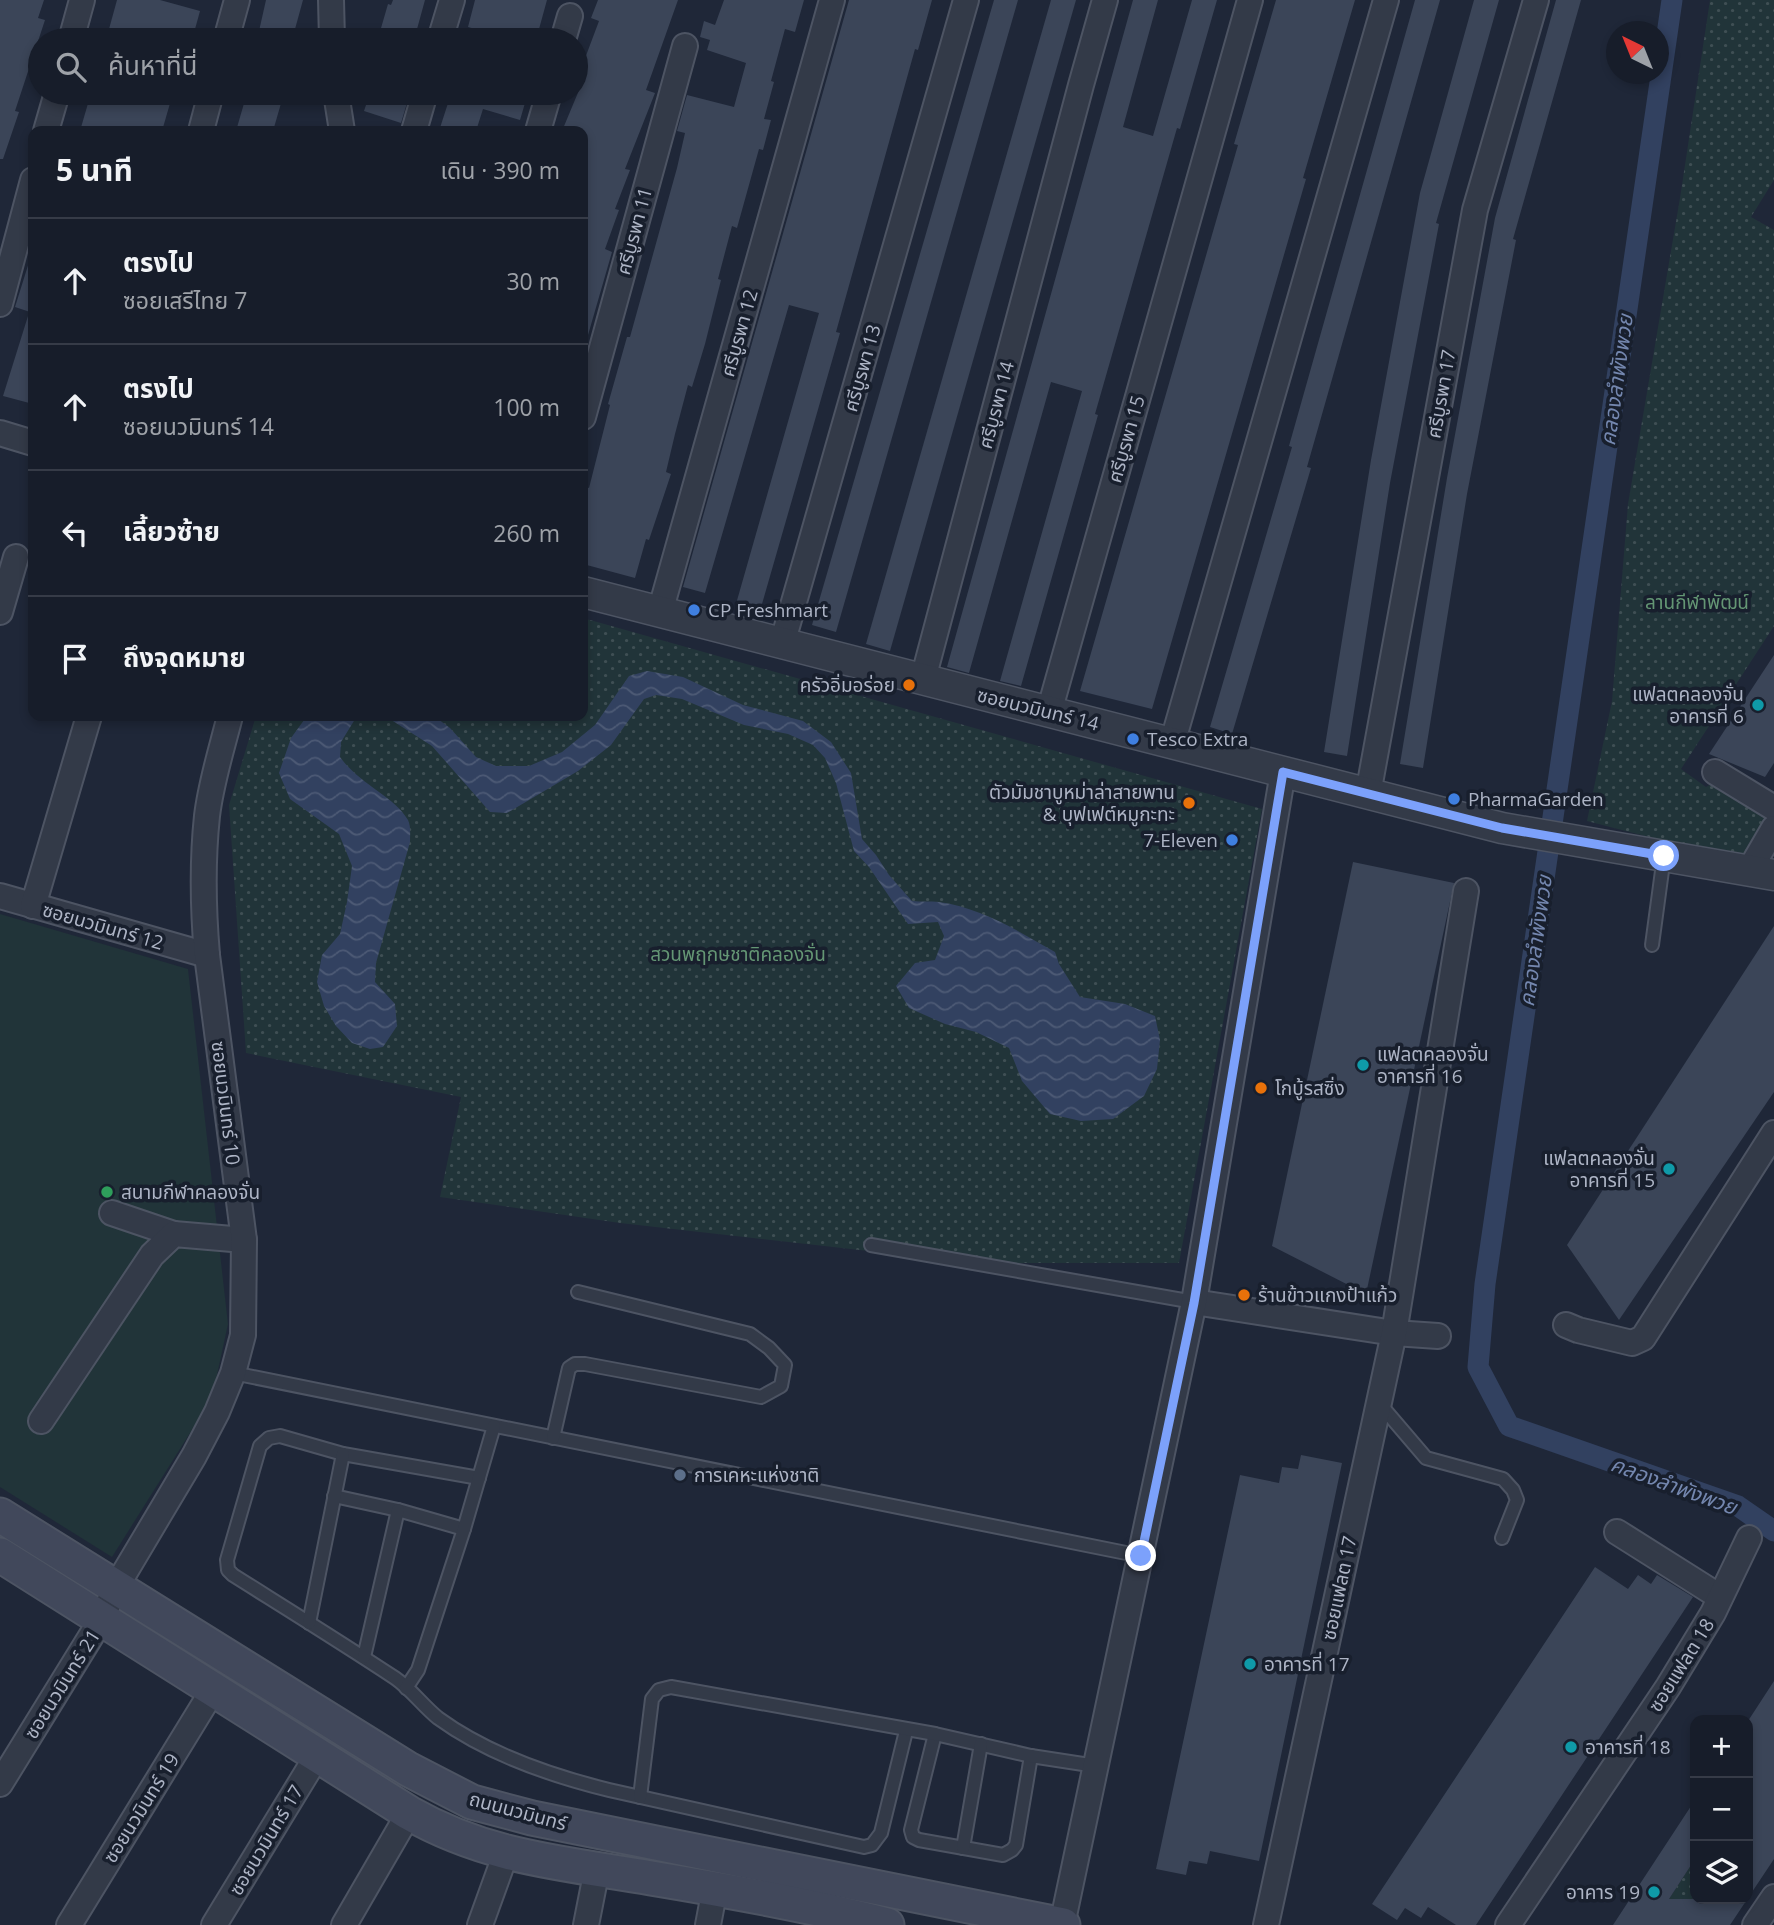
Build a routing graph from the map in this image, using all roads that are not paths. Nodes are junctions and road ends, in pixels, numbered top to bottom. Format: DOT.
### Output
graph roads {
  1 [pos="82,0"];
  2 [pos="237,0"];
  3 [pos="331,0"];
  4 [pos="452,0"];
  5 [pos="966,0"];
  6 [pos="1105,0"];
  7 [pos="1251,0"];
  8 [pos="1386,0"];
  9 [pos="1536,0"];
  10 [pos="830,8"];
  11 [pos="570,16"];
  12 [pos="74,28"];
  13 [pos="229,28"];
  14 [pos="332,28"];
  15 [pos="444,28"];
  16 [pos="567,28"];
  17 [pos="685,46"];
  18 [pos="54,105"];
  19 [pos="208,105"];
  20 [pos="338,105"];
  21 [pos="422,105"];
  22 [pos="546,105"];
  23 [pos="47,126"];
  24 [pos="202,126"];
  25 [pos="341,126"];
  26 [pos="415,126"];
  27 [pos="539,126"];
  28 [pos="28,199"];
  29 [pos="0,304"];
  30 [pos="588,399"];
  31 [pos="0,433"];
  32 [pos="28,441"];
  33 [pos="16,557"];
  34 [pos="588,593"];
  35 [pos="0,612"];
  36 [pos="660,612"];
  37 [pos="782,644"];
  38 [pos="923,679"];
  39 [pos="1049,712"];
  40 [pos="88,721"];
  41 [pos="229,721"];
  42 [pos="1172,744"];
  43 [pos="1283,772"];
  44 [pos="1716,772"];
  45 [pos="1368,794"];
  46 [pos="1774,808"];
  47 [pos="1774,828"];
  48 [pos="1664,856"];
  49 [pos="1762,873"];
  50 [pos="1466,891"];
  51 [pos="0,896"];
  52 [pos="33,906"];
  53 [pos="1651,945"];
  54 [pos="207,956"];
  55 [pos="1774,1133"];
  56 [pos="112,1213"];
  57 [pos="174,1234"];
  58 [pos="244,1240"];
  59 [pos="871,1245"];
  60 [pos="578,1292"];
  61 [pos="1194,1303"];
  62 [pos="1566,1325"];
  63 [pos="1394,1333"];
  64 [pos="1438,1336"];
  65 [pos="233,1373"];
  66 [pos="1379,1403"];
  67 [pos="41,1421"];
  68 [pos="494,1426"];
  69 [pos="553,1438"];
  70 [pos="343,1454"];
  71 [pos="479,1478"];
  72 [pos="334,1496"];
  73 [pos="398,1510"];
  74 [pos="0,1515"];
  75 [pos="464,1529"];
  76 [pos="1617,1532"];
  77 [pos="1502,1538"];
  78 [pos="1749,1538"];
  79 [pos="1141,1556"];
  80 [pos="2,1561"];
  81 [pos="116,1587"];
  82 [pos="1720,1597"];
  83 [pos="102,1620"];
  84 [pos="309,1623"];
  85 [pos="364,1657"];
  86 [pos="406,1688"];
  87 [pos="213,1690"];
  88 [pos="906,1731"];
  89 [pos="935,1734"];
  90 [pos="981,1744"];
  91 [pos="317,1756"];
  92 [pos="1031,1756"];
  93 [pos="1096,1766"];
  94 [pos="0,1784"];
  95 [pos="640,1797"];
  96 [pos="409,1813"];
  97 [pos="963,1848"];
  98 [pos="506,1853"];
  99 [pos="597,1869"];
  100 [pos="715,1888"];
  101 [pos="1774,1897"];
  102 [pos="827,1917"];
  103 [pos="69,1925"];
  104 [pos="214,1925"];
  105 [pos="344,1925"];
  106 [pos="480,1925"];
  107 [pos="586,1925"];
  108 [pos="708,1925"];
  109 [pos="887,1925"];
  110 [pos="1062,1925"];
  111 [pos="1266,1925"];
  112 [pos="1508,1925"];
  113 [pos="1755,1925"];
  1 -- 12 [label="street"];
  2 -- 13 [label="street"];
  3 -- 14 [label="street"];
  4 -- 15 [label="street"];
  5 -- 37 [label="street, ศรีบูรพา 13"];
  6 -- 38 [label="street, ศรีบูรพา 14"];
  7 -- 39 [label="street, ศรีบูรพา 15"];
  8 -- 42 [label="street"];
  9 -- 45 [label="street, ศรีบูรพา 17"];
  10 -- 36 [label="street, ศรีบูรพา 12"];
  11 -- 16 [label="street"];
  17 -- 30 [label="street, ศรีบูรพา 11"];
  18 -- 23 [label="street"];
  19 -- 24 [label="street"];
  20 -- 25 [label="street"];
  21 -- 26 [label="street"];
  22 -- 27 [label="street"];
  28 -- 29 [label="street"];
  31 -- 32 [label="street"];
  33 -- 35 [label="street"];
  34 -- 36 [label="street, ซอยนวมินทร์ 14"];
  36 -- 37 [label="street, ซอยนวมินทร์ 14"];
  37 -- 38 [label="street, ซอยนวมินทร์ 14"];
  38 -- 39 [label="street, ซอยนวมินทร์ 14"];
  39 -- 42 [label="street, ซอยนวมินทร์ 14"];
  40 -- 52 [label="street"];
  41 -- 54 [label="street, ซอยนวมินทร์ 10"];
  42 -- 43 [label="street, ซอยนวมินทร์ 14"];
  43 -- 45 [label="street, ซอยนวมินทร์ 14"];
  43 -- 61 [label="street"];
  44 -- 46 [label="street"];
  45 -- 48 [label="street, ซอยนวมินทร์ 14"];
  47 -- 49 [label="street"];
  48 -- 49 [label="street, ซอยนวมินทร์ 14"];
  48 -- 53 [label="lane"];
  50 -- 63 [label="street, ซอยแฟลต 17"];
  51 -- 52 [label="street, ซอยนวมินทร์ 12"];
  52 -- 54 [label="street, ซอยนวมินทร์ 12"];
  54 -- 58 [label="street, ซอยนวมินทร์ 10"];
  55 -- 62 [label="street"];
  56 -- 57 [label="street"];
  57 -- 58 [label="street"];
  57 -- 67 [label="street"];
  58 -- 65 [label="street, ซอยนวมินทร์ 10"];
  59 -- 61 [label="lane"];
  60 -- 69 [label="lane"];
  61 -- 63 [label="street"];
  61 -- 79 [label="street"];
  63 -- 64 [label="street"];
  63 -- 66 [label="street, ซอยแฟลต 17"];
  65 -- 68 [label="lane"];
  65 -- 81 [label="street, ซอยนวมินทร์ 10"];
  66 -- 77 [label="lane"];
  66 -- 111 [label="street, ซอยแฟลต 17"];
  68 -- 69 [label="lane"];
  68 -- 71 [label="lane"];
  69 -- 79 [label="lane"];
  70 -- 71 [label="lane"];
  70 -- 72 [label="lane"];
  70 -- 84 [label="lane"];
  71 -- 75 [label="lane"];
  72 -- 73 [label="lane"];
  72 -- 84 [label="lane"];
  73 -- 75 [label="lane"];
  73 -- 85 [label="lane"];
  74 -- 81 [label="main road, ถนนนวมินทร์"];
  75 -- 86 [label="lane"];
  76 -- 82 [label="street"];
  78 -- 82 [label="street, ซอยแฟลต 18"];
  79 -- 93 [label="street"];
  80 -- 83 [label="main road, ถนนนวมินทร์"];
  81 -- 83 [label="street, ซอยนวมินทร์ 21"];
  81 -- 110 [label="main road, ถนนนวมินทร์"];
  82 -- 112 [label="street, ซอยแฟลต 18"];
  83 -- 87 [label="main road, ถนนนวมินทร์"];
  83 -- 94 [label="street, ซอยนวมินทร์ 21"];
  84 -- 85 [label="lane"];
  85 -- 86 [label="lane"];
  86 -- 95 [label="lane"];
  87 -- 91 [label="main road, ถนนนวมินทร์"];
  87 -- 103 [label="street, ซอยนวมินทร์ 19"];
  88 -- 89 [label="lane"];
  88 -- 95 [label="lane"];
  88 -- 95 [label="lane"];
  89 -- 90 [label="lane"];
  89 -- 97 [label="lane"];
  90 -- 92 [label="lane"];
  90 -- 97 [label="lane"];
  91 -- 96 [label="main road, ถนนนวมินทร์"];
  91 -- 104 [label="street, ซอยนวมินทร์ 17"];
  92 -- 93 [label="lane"];
  92 -- 97 [label="lane"];
  93 -- 110 [label="street"];
  96 -- 98 [label="main road, ถนนนวมินทร์"];
  96 -- 105 [label="street"];
  98 -- 99 [label="main road, ถนนนวมินทร์"];
  98 -- 106 [label="street"];
  99 -- 100 [label="main road, ถนนนวมินทร์"];
  99 -- 107 [label="street"];
  100 -- 102 [label="main road, ถนนนวมินทร์"];
  100 -- 108 [label="street"];
  101 -- 113 [label="street"];
  102 -- 109 [label="main road, ถนนนวมินทร์"];
}
